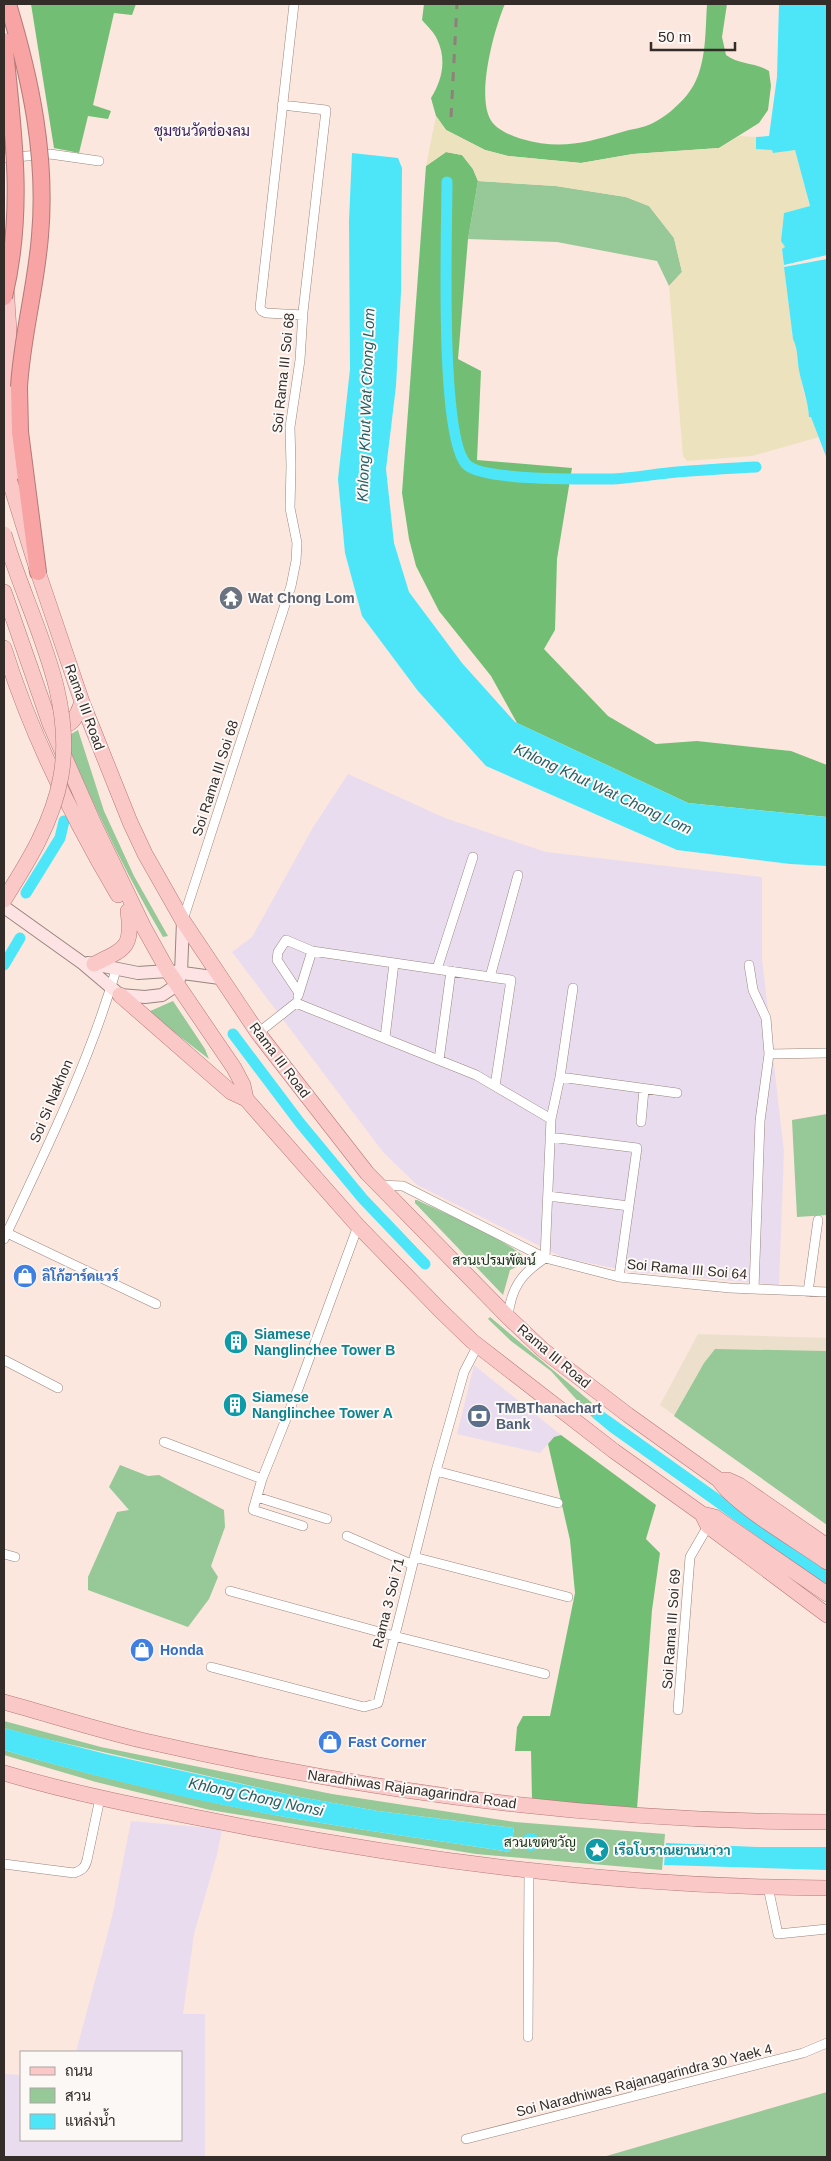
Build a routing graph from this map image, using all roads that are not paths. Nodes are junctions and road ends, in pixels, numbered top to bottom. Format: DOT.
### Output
graph roads {
  1 [pos="8,4"];
  2 [pos="294,4"];
  3 [pos="4,41"];
  4 [pos="282,105"];
  5 [pos="4,158"];
  6 [pos="100,161"];
  7 [pos="4,261"];
  8 [pos="4,297"];
  9 [pos="303,315"];
  10 [pos="4,462"];
  11 [pos="19,512"];
  12 [pos="4,534"];
  13 [pos="38,572"];
  14 [pos="4,592"];
  15 [pos="4,648"];
  16 [pos="82,702"];
  17 [pos="50,724"];
  18 [pos="473,857"];
  19 [pos="518,875"];
  20 [pos="4,900"];
  21 [pos="4,907"];
  22 [pos="128,911"];
  23 [pos="182,921"];
  24 [pos="144,928"];
  25 [pos="312,951"];
  26 [pos="87,963"];
  27 [pos="394,963"];
  28 [pos="749,964"];
  29 [pos="437,969"];
  30 [pos="116,970"];
  31 [pos="451,971"];
  32 [pos="175,976"];
  33 [pos="490,977"];
  34 [pos="220,978"];
  35 [pos="573,988"];
  36 [pos="116,992"];
  37 [pos="299,993"];
  38 [pos="296,1003"];
  39 [pos="258,1033"];
  40 [pos="384,1038"];
  41 [pos="827,1053"];
  42 [pos="769,1054"];
  43 [pos="439,1060"];
  44 [pos="560,1077"];
  45 [pos="494,1086"];
  46 [pos="644,1089"];
  47 [pos="677,1093"];
  48 [pos="246,1098"];
  49 [pos="551,1119"];
  50 [pos="641,1122"];
  51 [pos="550,1137"];
  52 [pos="379,1185"];
  53 [pos="548,1196"];
  54 [pos="629,1206"];
  55 [pos="818,1220"];
  56 [pos="358,1226"];
  57 [pos="5,1236"];
  58 [pos="545,1258"];
  59 [pos="619,1277"];
  60 [pos="754,1289"];
  61 [pos="808,1292"];
  62 [pos="827,1292"];
  63 [pos="156,1304"];
  64 [pos="508,1317"];
  65 [pos="478,1345"];
  66 [pos="4,1360"];
  67 [pos="58,1388"];
  68 [pos="164,1442"];
  69 [pos="436,1471"];
  70 [pos="262,1479"];
  71 [pos="719,1480"];
  72 [pos="257,1497"];
  73 [pos="558,1503"];
  74 [pos="327,1519"];
  75 [pos="705,1520"];
  76 [pos="302,1526"];
  77 [pos="347,1536"];
  78 [pos="827,1546"];
  79 [pos="4,1554"];
  80 [pos="14,1558"];
  81 [pos="413,1560"];
  82 [pos="827,1562"];
  83 [pos="230,1591"];
  84 [pos="827,1594"];
  85 [pos="568,1596"];
  86 [pos="827,1615"];
  87 [pos="394,1636"];
  88 [pos="211,1666"];
  89 [pos="545,1674"];
  90 [pos="4,1702"];
  91 [pos="678,1710"];
  92 [pos="4,1773"];
  93 [pos="100,1798"];
  94 [pos="827,1822"];
  95 [pos="4,1864"];
  96 [pos="529,1871"];
  97 [pos="768,1887"];
  98 [pos="827,1888"];
  99 [pos="827,1929"];
  100 [pos="528,2037"];
  101 [pos="827,2043"];
  102 [pos="466,2139"];
  1 -- 13 [label="highway, bridge"];
  2 -- 4 [label="street"];
  3 -- 8 [label="highway, bridge"];
  4 -- 9 [label="street"];
  4 -- 9 [label="street, Soi Rama III Soi 68"];
  5 -- 6 [label="street"];
  7 -- 11 [label="main road, Rama III Road"];
  9 -- 23 [label="street, Soi Rama III Soi 68"];
  10 -- 11 [label="main road, Rama III Road"];
  11 -- 13 [label="main road, Rama III Road"];
  12 -- 20 [label="main road, bridge"];
  13 -- 16 [label="main road, Rama III Road"];
  14 -- 17 [label="main road"];
  15 -- 22 [label="main road"];
  16 -- 17 [label="main road"];
  16 -- 23 [label="main road, Rama III Road"];
  17 -- 24 [label="main road"];
  18 -- 29 [label="street"];
  19 -- 33 [label="street"];
  21 -- 26 [label="main road"];
  22 -- 24 [label="main road"];
  22 -- 26 [label="main road"];
  23 -- 32 [label="main road"];
  23 -- 34 [label="main road, Rama III Road"];
  24 -- 32 [label="main road"];
  25 -- 27 [label="street"];
  25 -- 37 [label="street"];
  25 -- 37 [label="street"];
  26 -- 30 [label="main road"];
  26 -- 36 [label="main road"];
  27 -- 29 [label="street"];
  27 -- 40 [label="street"];
  28 -- 42 [label="street"];
  29 -- 31 [label="street"];
  30 -- 32 [label="main road"];
  30 -- 36 [label="street, Soi Si Nakhon"];
  31 -- 33 [label="street"];
  31 -- 43 [label="street"];
  32 -- 34 [label="main road"];
  32 -- 36 [label="main road"];
  32 -- 48 [label="main road"];
  33 -- 45 [label="street"];
  34 -- 39 [label="main road, Rama III Road"];
  35 -- 44 [label="street"];
  36 -- 48 [label="main road"];
  36 -- 57 [label="street, Soi Si Nakhon"];
  37 -- 38 [label="street"];
  38 -- 39 [label="street"];
  38 -- 40 [label="street"];
  39 -- 52 [label="main road, Rama III Road"];
  40 -- 43 [label="street"];
  41 -- 42 [label="street"];
  42 -- 60 [label="street"];
  43 -- 45 [label="street"];
  44 -- 46 [label="street"];
  44 -- 49 [label="street"];
  45 -- 49 [label="street"];
  46 -- 47 [label="street"];
  46 -- 50 [label="street"];
  48 -- 56 [label="main road"];
  49 -- 51 [label="street"];
  51 -- 53 [label="street"];
  51 -- 54 [label="street"];
  52 -- 58 [label="street, Soi Rama III Soi 64"];
  52 -- 64 [label="main road, Rama III Road"];
  53 -- 54 [label="street"];
  53 -- 58 [label="street"];
  54 -- 59 [label="street"];
  55 -- 61 [label="street"];
  56 -- 65 [label="main road"];
  56 -- 70 [label="street"];
  57 -- 63 [label="street"];
  58 -- 59 [label="street, Soi Rama III Soi 64"];
  58 -- 64 [label="street"];
  59 -- 60 [label="street, Soi Rama III Soi 64"];
  60 -- 61 [label="street, Soi Rama III Soi 64"];
  61 -- 62 [label="street, Soi Rama III Soi 64"];
  64 -- 71 [label="main road, Rama III Road"];
  65 -- 69 [label="street, Rama 3 Soi 71"];
  65 -- 75 [label="main road"];
  66 -- 67 [label="street"];
  68 -- 70 [label="street"];
  69 -- 73 [label="street"];
  69 -- 81 [label="street, Rama 3 Soi 71"];
  70 -- 72 [label="street"];
  71 -- 78 [label="main road, Rama III Road"];
  71 -- 82 [label="main road, Rama III Road"];
  72 -- 74 [label="street"];
  72 -- 76 [label="street"];
  75 -- 84 [label="main road"];
  75 -- 86 [label="main road"];
  75 -- 91 [label="street, Soi Rama III Soi 69"];
  77 -- 81 [label="street"];
  79 -- 80 [label="street"];
  81 -- 85 [label="street"];
  81 -- 87 [label="street, Rama 3 Soi 71"];
  83 -- 87 [label="street"];
  87 -- 88 [label="street, Rama 3 Soi 71"];
  87 -- 89 [label="street"];
  90 -- 94 [label="main road, Naradhiwas Rajanagarindra Road"];
  92 -- 93 [label="main road"];
  93 -- 95 [label="street"];
  93 -- 96 [label="main road"];
  96 -- 97 [label="main road"];
  96 -- 100 [label="street"];
  97 -- 98 [label="main road"];
  97 -- 99 [label="street"];
  101 -- 102 [label="street, Soi Naradhiwas Rajanagarindra 30 Yaek 4"];
}
